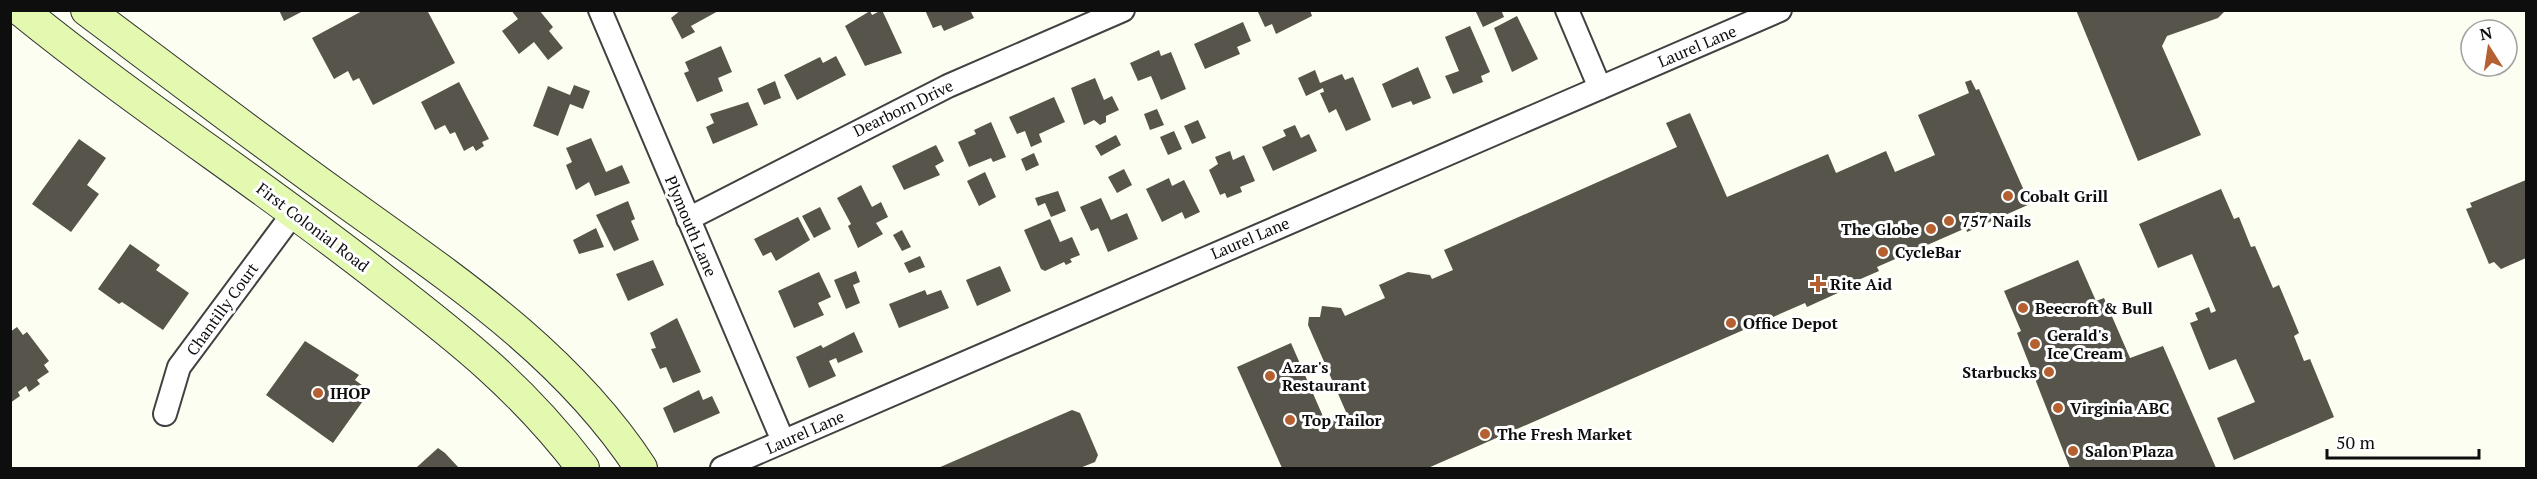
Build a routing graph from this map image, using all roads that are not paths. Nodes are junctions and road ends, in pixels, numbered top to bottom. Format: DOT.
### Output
graph roads {
  1 [pos="21,10"];
  2 [pos="87,10"];
  3 [pos="600,10"];
  4 [pos="1123,10"];
  5 [pos="1567,10"];
  6 [pos="1779,10"];
  7 [pos="1600,88"];
  8 [pos="295,211"];
  9 [pos="688,219"];
  10 [pos="165,414"];
  11 [pos="783,441"];
  12 [pos="583,468"];
  13 [pos="641,468"];
  14 [pos="722,468"];
  1 -- 8 [label="main road, First Colonial Road"];
  2 -- 13 [label="main road"];
  3 -- 9 [label="street, Plymouth Lane"];
  4 -- 9 [label="street, Dearborn Drive"];
  5 -- 7 [label="street"];
  6 -- 7 [label="street, Laurel Lane"];
  7 -- 11 [label="street, Laurel Lane"];
  8 -- 10 [label="street, Chantilly Court"];
  8 -- 12 [label="main road, First Colonial Road"];
  9 -- 11 [label="street, Plymouth Lane"];
  11 -- 14 [label="street, Laurel Lane"];
}
